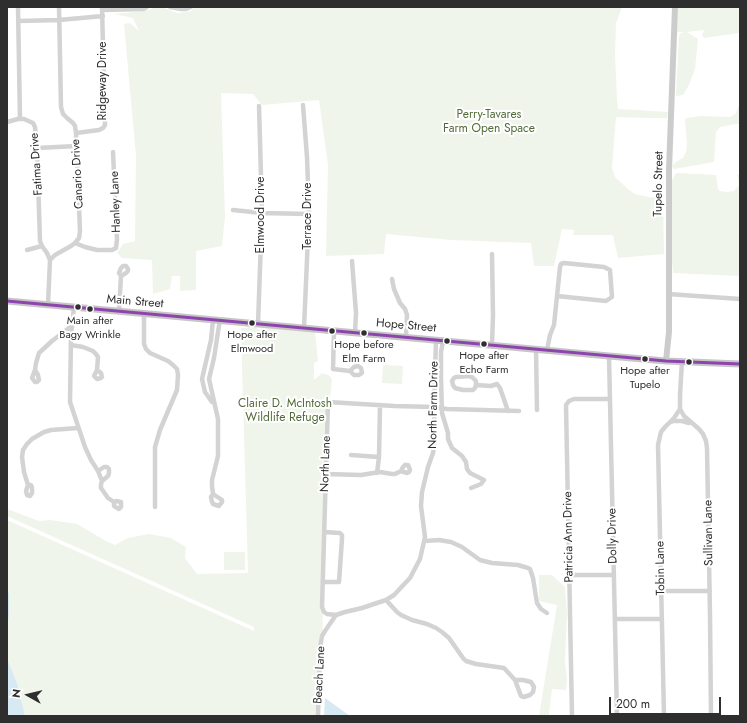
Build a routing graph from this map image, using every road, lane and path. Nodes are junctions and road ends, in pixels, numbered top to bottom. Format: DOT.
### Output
graph roads {
  1 [pos="18,7"];
  2 [pos="59,7"];
  3 [pos="147,7"];
  4 [pos="170,7"];
  5 [pos="191,7"];
  6 [pos="675,7"];
  7 [pos="102,9"];
  8 [pos="103,16"];
  9 [pos="59,20"];
  10 [pos="18,21"];
  11 [pos="303,105"];
  12 [pos="259,106"];
  13 [pos="20,119"];
  14 [pos="7,122"];
  15 [pos="76,133"];
  16 [pos="77,146"];
  17 [pos="37,148"];
  18 [pos="113,152"];
  19 [pos="233,210"];
  20 [pos="262,213"];
  21 [pos="309,214"];
  22 [pos="75,243"];
  23 [pos="42,246"];
  24 [pos="27,250"];
  25 [pos="492,254"];
  26 [pos="50,260"];
  27 [pos="352,261"];
  28 [pos="121,276"];
  29 [pos="392,279"];
  30 [pos="668,294"];
  31 [pos="557,296"];
  32 [pos="740,299"];
  33 [pos="7,301"];
  34 [pos="48,305"];
  35 [pos="74,308"];
  36 [pos="119,312"];
  37 [pos="144,314"];
  38 [pos="190,318"];
  39 [pos="213,320"];
  40 [pos="220,320"];
  41 [pos="72,324"];
  42 [pos="258,324"];
  43 [pos="304,328"];
  44 [pos="334,331"];
  45 [pos="355,333"];
  46 [pos="212,337"];
  47 [pos="406,337"];
  48 [pos="217,338"];
  49 [pos="439,340"];
  50 [pos="71,345"];
  51 [pos="492,345"];
  52 [pos="536,349"];
  53 [pos="547,350"];
  54 [pos="609,356"];
  55 [pos="207,358"];
  56 [pos="214,358"];
  57 [pos="666,361"];
  58 [pos="682,361"];
  59 [pos="740,364"];
  60 [pos="35,370"];
  61 [pos="97,370"];
  62 [pos="350,371"];
  63 [pos="203,375"];
  64 [pos="209,376"];
  65 [pos="476,385"];
  66 [pos="610,399"];
  67 [pos="380,406"];
  68 [pos="434,407"];
  69 [pos="442,408"];
  70 [pos="680,409"];
  71 [pos="216,410"];
  72 [pos="537,410"];
  73 [pos="508,411"];
  74 [pos="519,411"];
  75 [pos="668,423"];
  76 [pos="692,424"];
  77 [pos="78,428"];
  78 [pos="351,455"];
  79 [pos="379,457"];
  80 [pos="98,471"];
  81 [pos="401,471"];
  82 [pos="377,473"];
  83 [pos="326,474"];
  84 [pos="102,481"];
  85 [pos="28,485"];
  86 [pos="471,488"];
  87 [pos="213,494"];
  88 [pos="114,502"];
  89 [pos="155,507"];
  90 [pos="324,532"];
  91 [pos="425,541"];
  92 [pos="570,575"];
  93 [pos="614,575"];
  94 [pos="323,582"];
  95 [pos="710,590"];
  96 [pos="661,591"];
  97 [pos="386,600"];
  98 [pos="547,613"];
  99 [pos="336,615"];
  100 [pos="615,619"];
  101 [pos="662,619"];
  102 [pos="515,680"];
  103 [pos="318,716"];
  104 [pos="572,716"];
  105 [pos="616,716"];
  106 [pos="664,716"];
  107 [pos="711,716"];
  1 -- 10 [label="street, Fatima Drive"];
  2 -- 9 [label="street, Canario Drive"];
  3 -- 7 [label="street"];
  4 -- 5 [label="street"];
  6 -- 30 [label="main road, Tupelo Street"];
  7 -- 8 [label="street, Ridgeway Drive"];
  8 -- 9 [label="street"];
  8 -- 15 [label="street, Ridgeway Drive"];
  9 -- 10 [label="street"];
  9 -- 15 [label="street, Canario Drive"];
  10 -- 13 [label="street, Fatima Drive"];
  11 -- 21 [label="street, Terrace Drive"];
  12 -- 20 [label="street, Elmwood Drive"];
  13 -- 14 [label="street"];
  13 -- 17 [label="street, Fatima Drive"];
  15 -- 16 [label="street, Canario Drive"];
  16 -- 17 [label="street"];
  16 -- 22 [label="street, Canario Drive"];
  17 -- 23 [label="street, Fatima Drive"];
  18 -- 22 [label="street, Hanley Lane"];
  19 -- 20 [label="street"];
  20 -- 21 [label="street"];
  20 -- 42 [label="street, Elmwood Drive"];
  21 -- 43 [label="street, Terrace Drive"];
  22 -- 26 [label="street"];
  23 -- 24 [label="street"];
  23 -- 26 [label="street, Fatima Drive"];
  25 -- 51 [label="street"];
  26 -- 34 [label="street"];
  27 -- 45 [label="street"];
  28 -- 36 [label="street"];
  29 -- 47 [label="street"];
  30 -- 32 [label="street"];
  30 -- 57 [label="main road, Tupelo Street"];
  31 -- 31 [label="street"];
  31 -- 53 [label="street"];
  33 -- 34 [label="main road, Main Street"];
  34 -- 35 [label="main road, Main Street"];
  35 -- 36 [label="main road, Main Street"];
  35 -- 41 [label="street"];
  36 -- 37 [label="main road, Main Street"];
  37 -- 38 [label="main road, Main Street"];
  37 -- 89 [label="street"];
  38 -- 39 [label="main road, Hope Street"];
  39 -- 40 [label="main road, Hope Street"];
  39 -- 46 [label="street"];
  40 -- 42 [label="main road, Hope Street"];
  40 -- 48 [label="street"];
  41 -- 50 [label="street"];
  41 -- 60 [label="street"];
  42 -- 43 [label="main road, Hope Street"];
  43 -- 44 [label="main road, Hope Street"];
  44 -- 45 [label="main road, Hope Street"];
  44 -- 62 [label="street"];
  45 -- 47 [label="main road, Hope Street"];
  46 -- 48 [label="street"];
  46 -- 55 [label="street"];
  47 -- 49 [label="main road, Hope Street"];
  48 -- 56 [label="street"];
  49 -- 51 [label="main road, Hope Street"];
  49 -- 68 [label="street, North Farm Drive"];
  49 -- 69 [label="street, North Farm Drive"];
  50 -- 61 [label="street"];
  50 -- 77 [label="street"];
  51 -- 52 [label="main road, Hope Street"];
  52 -- 53 [label="main road, Hope Street"];
  52 -- 72 [label="street"];
  53 -- 54 [label="main road, Hope Street"];
  54 -- 57 [label="main road, Hope Street"];
  54 -- 66 [label="street, Dolly Drive"];
  55 -- 56 [label="street"];
  55 -- 63 [label="street"];
  56 -- 64 [label="street"];
  57 -- 58 [label="main road, Hope Street"];
  58 -- 59 [label="main road, Hope Street"];
  58 -- 70 [label="street"];
  63 -- 64 [label="street"];
  63 -- 71 [label="street"];
  64 -- 71 [label="street"];
  65 -- 65 [label="street"];
  65 -- 73 [label="street"];
  66 -- 92 [label="street, Patricia Ann Drive"];
  66 -- 93 [label="street, Dolly Drive"];
  67 -- 68 [label="street, North Lane"];
  67 -- 79 [label="street"];
  67 -- 83 [label="street, North Lane"];
  68 -- 69 [label="street, North Lane"];
  68 -- 91 [label="street, North Farm Drive"];
  69 -- 73 [label="street, North Lane"];
  69 -- 86 [label="street, North Farm Drive"];
  70 -- 75 [label="street, Tobin Lane"];
  70 -- 76 [label="street, Sullivan Lane"];
  71 -- 87 [label="street"];
  73 -- 74 [label="street, North Lane"];
  75 -- 76 [label="street"];
  75 -- 96 [label="street, Tobin Lane"];
  76 -- 95 [label="street, Sullivan Lane"];
  77 -- 80 [label="street"];
  77 -- 85 [label="street"];
  78 -- 79 [label="street"];
  79 -- 82 [label="street"];
  80 -- 84 [label="street"];
  80 -- 84 [label="street"];
  81 -- 82 [label="street"];
  82 -- 83 [label="street"];
  83 -- 90 [label="street, North Lane"];
  84 -- 88 [label="street"];
  90 -- 94 [label="street, North Lane"];
  90 -- 94 [label="street"];
  91 -- 97 [label="street, North Farm Drive"];
  91 -- 98 [label="street"];
  92 -- 93 [label="street"];
  92 -- 104 [label="street, Patricia Ann Drive"];
  93 -- 100 [label="street, Dolly Drive"];
  94 -- 99 [label="street, North Lane"];
  95 -- 96 [label="street"];
  95 -- 107 [label="street, Sullivan Lane"];
  96 -- 101 [label="street, Tobin Lane"];
  97 -- 99 [label="street, North Farm Drive"];
  97 -- 102 [label="street"];
  99 -- 103 [label="street, Beach Lane"];
  100 -- 101 [label="street"];
  100 -- 105 [label="street, Dolly Drive"];
  101 -- 106 [label="street, Tobin Lane"];
  102 -- 102 [label="street"];
}
